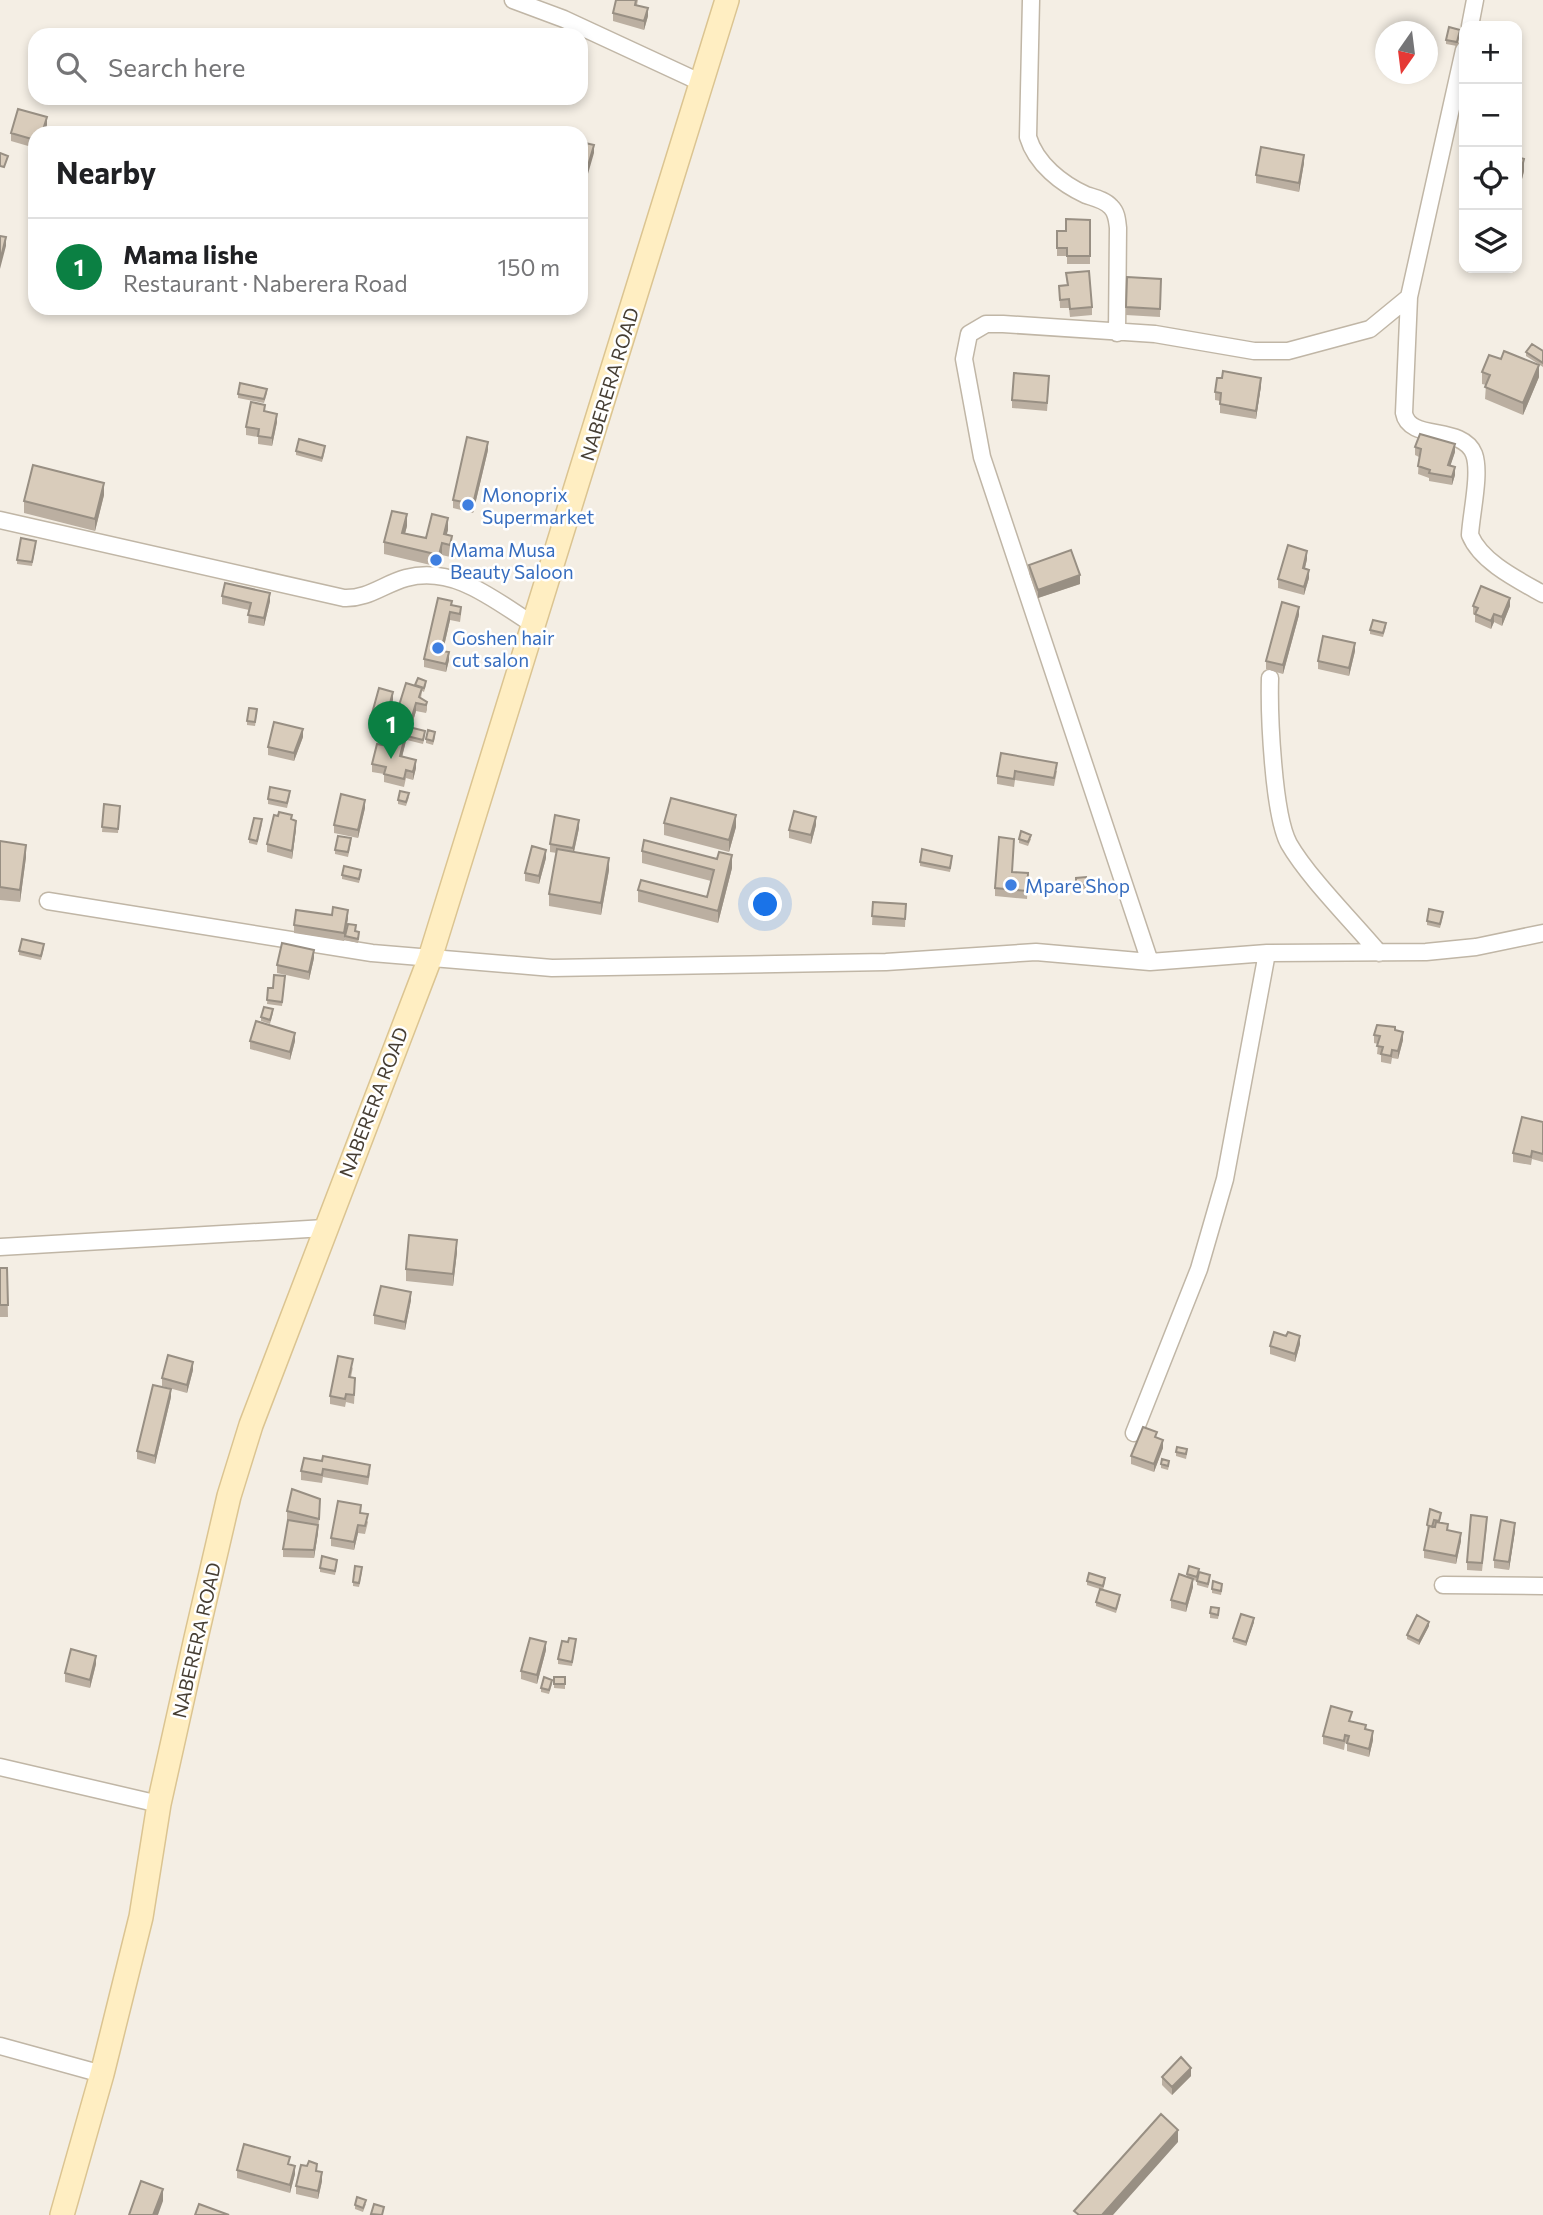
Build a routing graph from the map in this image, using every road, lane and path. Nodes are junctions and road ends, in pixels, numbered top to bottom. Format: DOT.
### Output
graph roads {
  1 [pos="513,0"];
  2 [pos="727,0"];
  3 [pos="1031,0"];
  4 [pos="1475,0"];
  5 [pos="1471,21"];
  6 [pos="584,28"];
  7 [pos="588,30"];
  8 [pos="1459,72"];
  9 [pos="702,83"];
  10 [pos="1409,297"];
  11 [pos="1116,333"];
  12 [pos="0,520"];
  13 [pos="1543,594"];
  14 [pos="534,625"];
  15 [pos="1270,678"];
  16 [pos="48,901"];
  17 [pos="1543,933"];
  18 [pos="1267,953"];
  19 [pos="1379,953"];
  20 [pos="430,957"];
  21 [pos="1150,961"];
  22 [pos="326,1228"];
  23 [pos="0,1247"];
  24 [pos="1134,1433"];
  25 [pos="1443,1585"];
  26 [pos="1543,1586"];
  27 [pos="0,1767"];
  28 [pos="159,1804"];
  29 [pos="0,2046"];
  30 [pos="102,2074"];
  31 [pos="62,2215"];
  1 -- 6 [label="street"];
  2 -- 9 [label="street, NABERERA ROAD"];
  3 -- 11 [label="street"];
  4 -- 5 [label="street"];
  7 -- 9 [label="street"];
  8 -- 10 [label="street"];
  9 -- 14 [label="street, NABERERA ROAD"];
  10 -- 11 [label="street"];
  10 -- 13 [label="street"];
  11 -- 21 [label="street"];
  12 -- 14 [label="street"];
  14 -- 20 [label="street, NABERERA ROAD"];
  15 -- 19 [label="street"];
  16 -- 20 [label="street"];
  17 -- 19 [label="street"];
  18 -- 19 [label="street"];
  18 -- 21 [label="street"];
  18 -- 24 [label="street"];
  20 -- 21 [label="street"];
  20 -- 22 [label="street, NABERERA ROAD"];
  22 -- 23 [label="street"];
  22 -- 28 [label="street, NABERERA ROAD"];
  25 -- 26 [label="street"];
  27 -- 28 [label="street"];
  28 -- 30 [label="street, NABERERA ROAD"];
  29 -- 30 [label="street"];
  30 -- 31 [label="street, NABERERA ROAD"];
}
